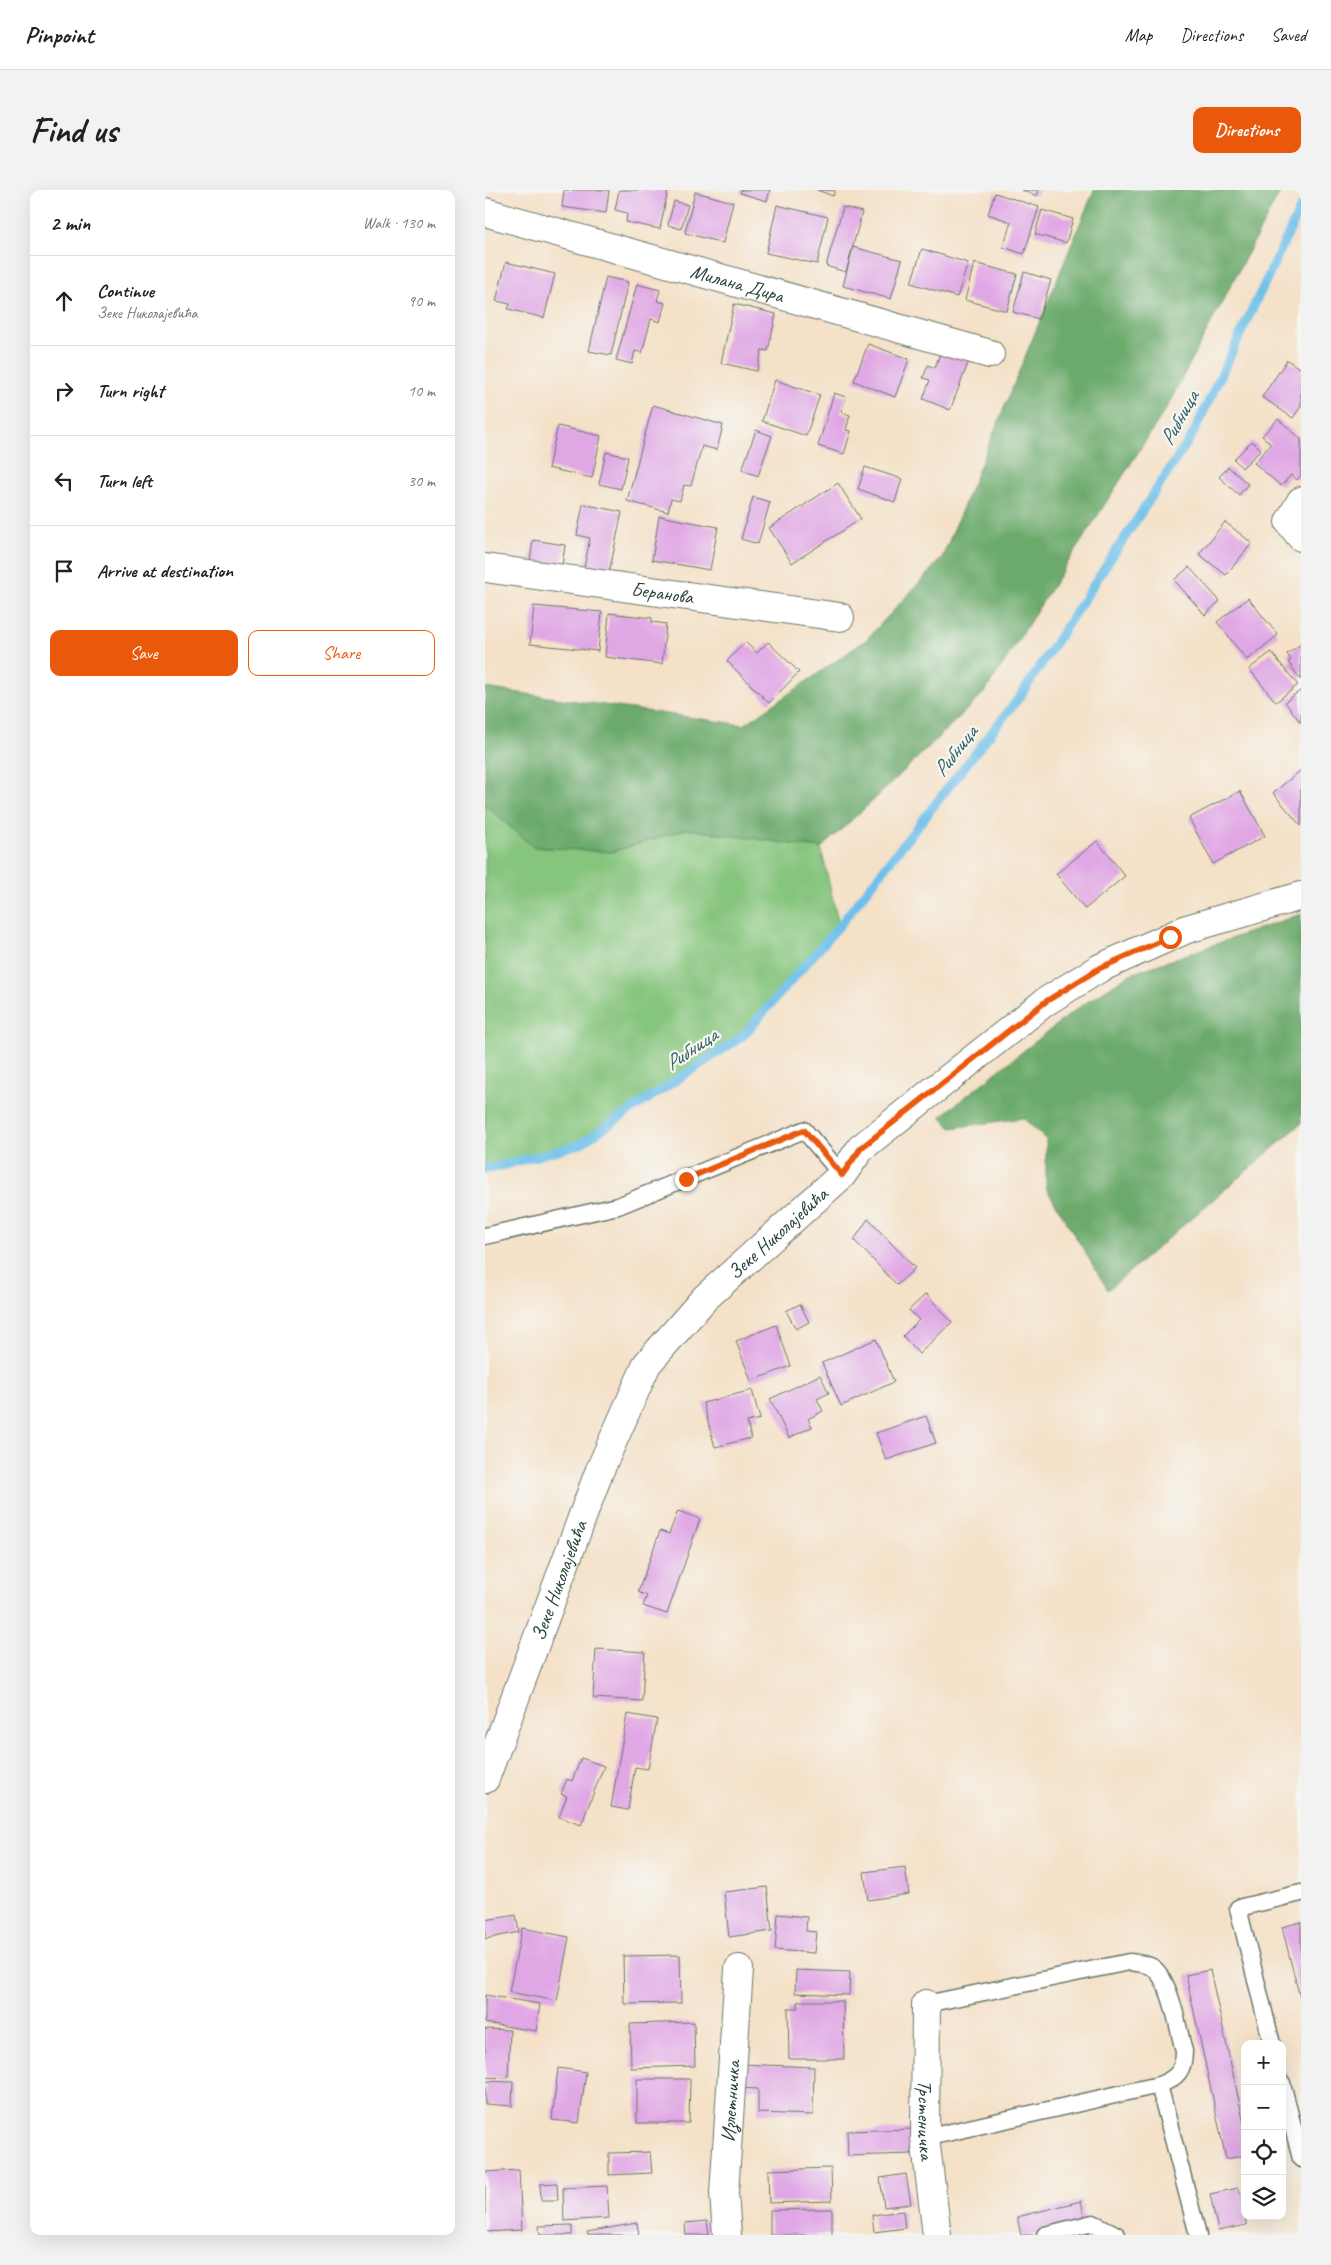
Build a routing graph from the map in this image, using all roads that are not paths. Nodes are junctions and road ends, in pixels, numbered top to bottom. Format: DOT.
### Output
graph roads {
  1 [pos="485,212"];
  2 [pos="991,354"];
  3 [pos="1301,500"];
  4 [pos="1301,537"];
  5 [pos="485,568"];
  6 [pos="840,617"];
  7 [pos="1301,896"];
  8 [pos="842,1175"];
  9 [pos="485,1236"];
  10 [pos="485,1780"];
  11 [pos="1301,1893"];
  12 [pos="739,1969"];
  13 [pos="926,2004"];
  14 [pos="1271,2040"];
  15 [pos="1159,2085"];
  16 [pos="1282,2085"];
  17 [pos="925,2138"];
  18 [pos="1301,2159"];
  19 [pos="727,2235"];
  20 [pos="937,2235"];
  21 [pos="1045,2235"];
  22 [pos="1117,2235"];
  23 [pos="1198,2235"];
  1 -- 2 [label="street, Милана Дира"];
  3 -- 4 [label="street"];
  5 -- 6 [label="street, Беранова"];
  7 -- 8 [label="street, Зеке Николајевића"];
  8 -- 9 [label="lane"];
  8 -- 10 [label="street, Зеке Николајевића"];
  11 -- 14 [label="lane"];
  12 -- 19 [label="street, Излетничка"];
  13 -- 15 [label="lane"];
  13 -- 17 [label="street, Трстеничка"];
  15 -- 17 [label="lane"];
  15 -- 23 [label="lane"];
  16 -- 18 [label="lane"];
  17 -- 20 [label="street, Трстеничка"];
  21 -- 22 [label="lane"];
}
